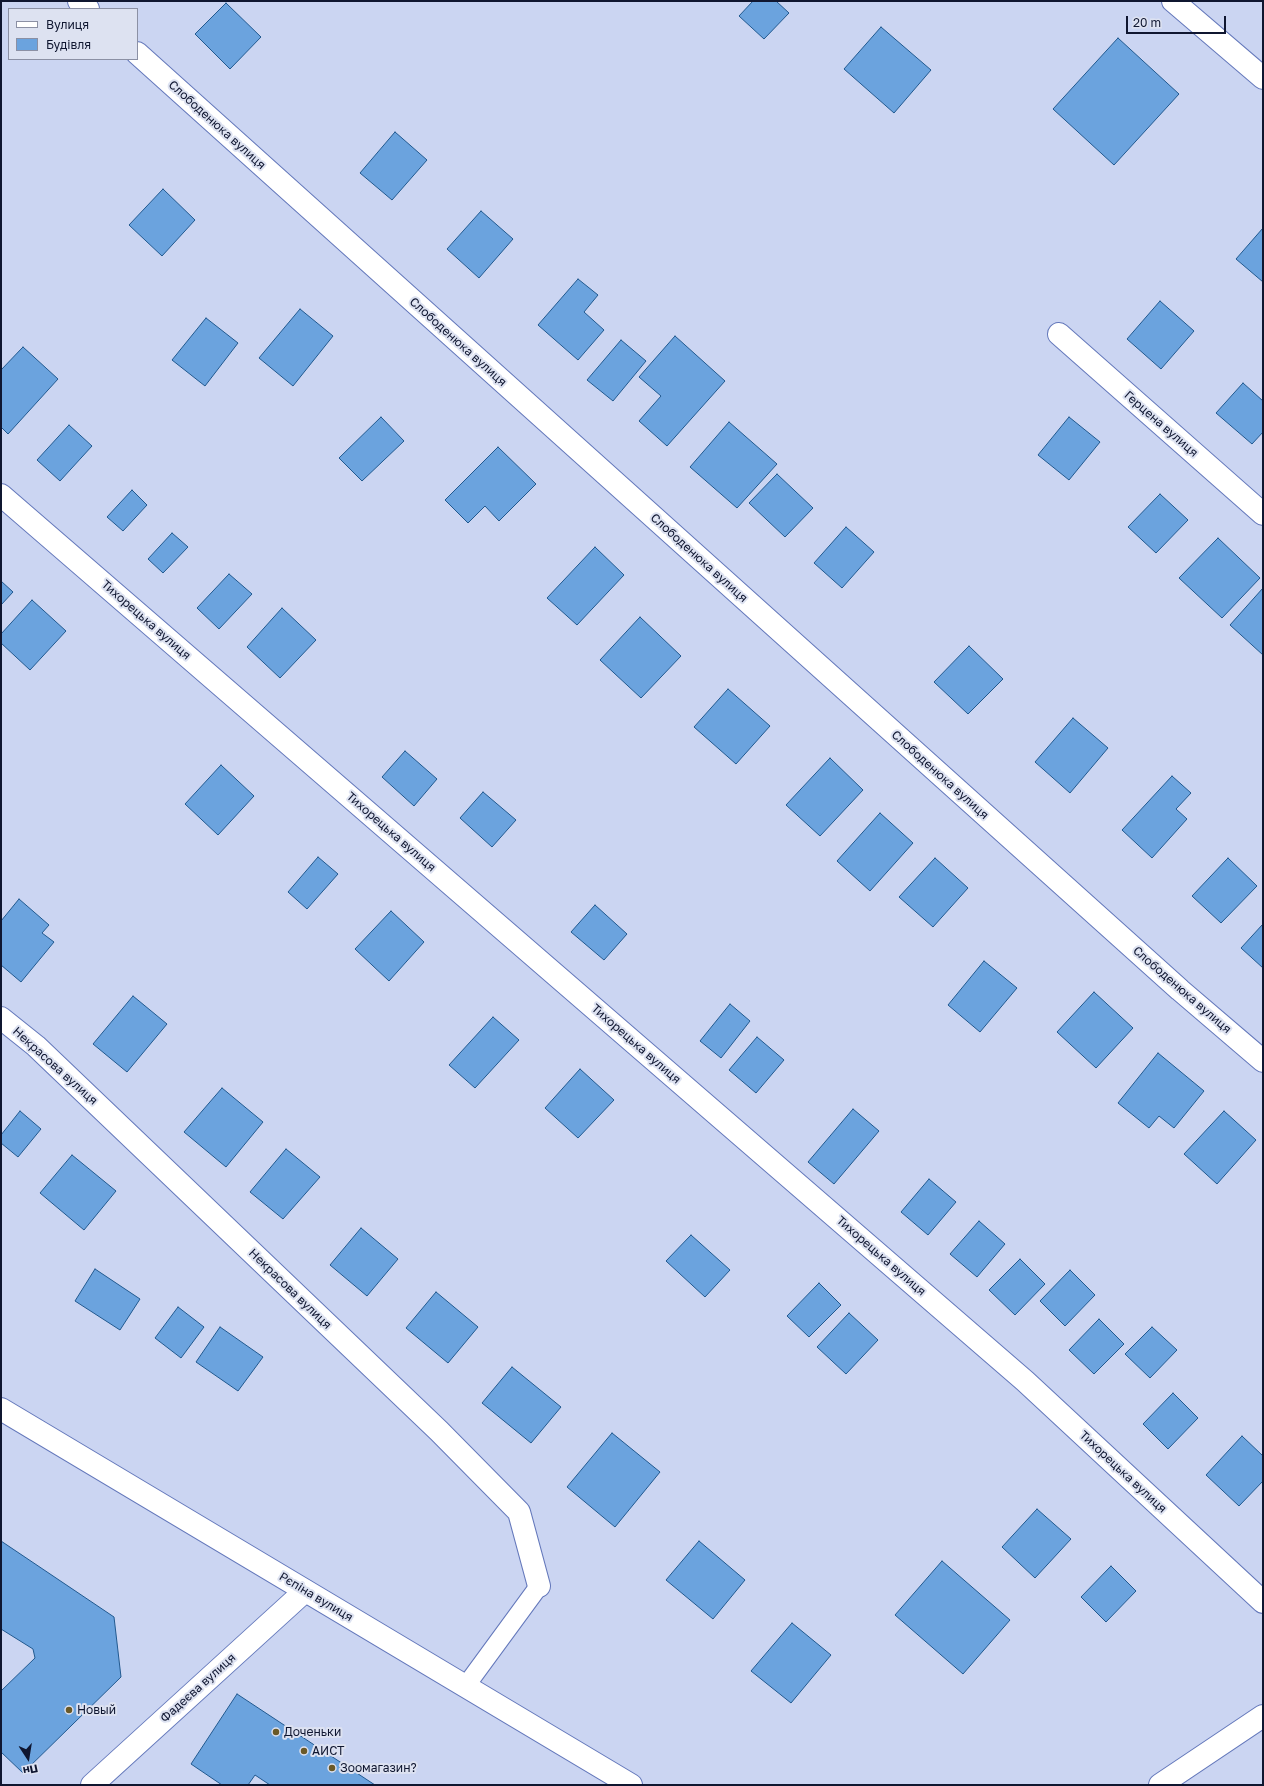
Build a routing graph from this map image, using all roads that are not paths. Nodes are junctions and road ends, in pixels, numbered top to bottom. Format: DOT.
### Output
graph roads {
  1 [pos="79,1"];
  2 [pos="1173,1"];
  3 [pos="87,8"];
  4 [pos="138,54"];
  5 [pos="1263,78"];
  6 [pos="1059,334"];
  7 [pos="1,495"];
  8 [pos="1263,514"];
  9 [pos="1,1018"];
  10 [pos="1263,1061"];
  11 [pos="1,1410"];
  12 [pos="539,1586"];
  13 [pos="305,1591"];
  14 [pos="1263,1602"];
  15 [pos="465,1686"];
  16 [pos="1263,1716"];
  17 [pos="92,1785"];
  18 [pos="631,1785"];
  19 [pos="1160,1785"];
  1 -- 3 [label="street"];
  2 -- 5 [label="street"];
  4 -- 10 [label="street, Слободенюка вулиця"];
  6 -- 8 [label="street, Герцена вулиця"];
  7 -- 14 [label="street, Тихорецька вулиця"];
  9 -- 12 [label="street, Некрасова вулиця"];
  11 -- 13 [label="street, Рєпіна вулиця"];
  12 -- 15 [label="lane"];
  13 -- 15 [label="street, Рєпіна вулиця"];
  13 -- 17 [label="street, Фадеєва вулиця"];
  15 -- 18 [label="street, Рєпіна вулиця"];
  16 -- 19 [label="street"];
}
